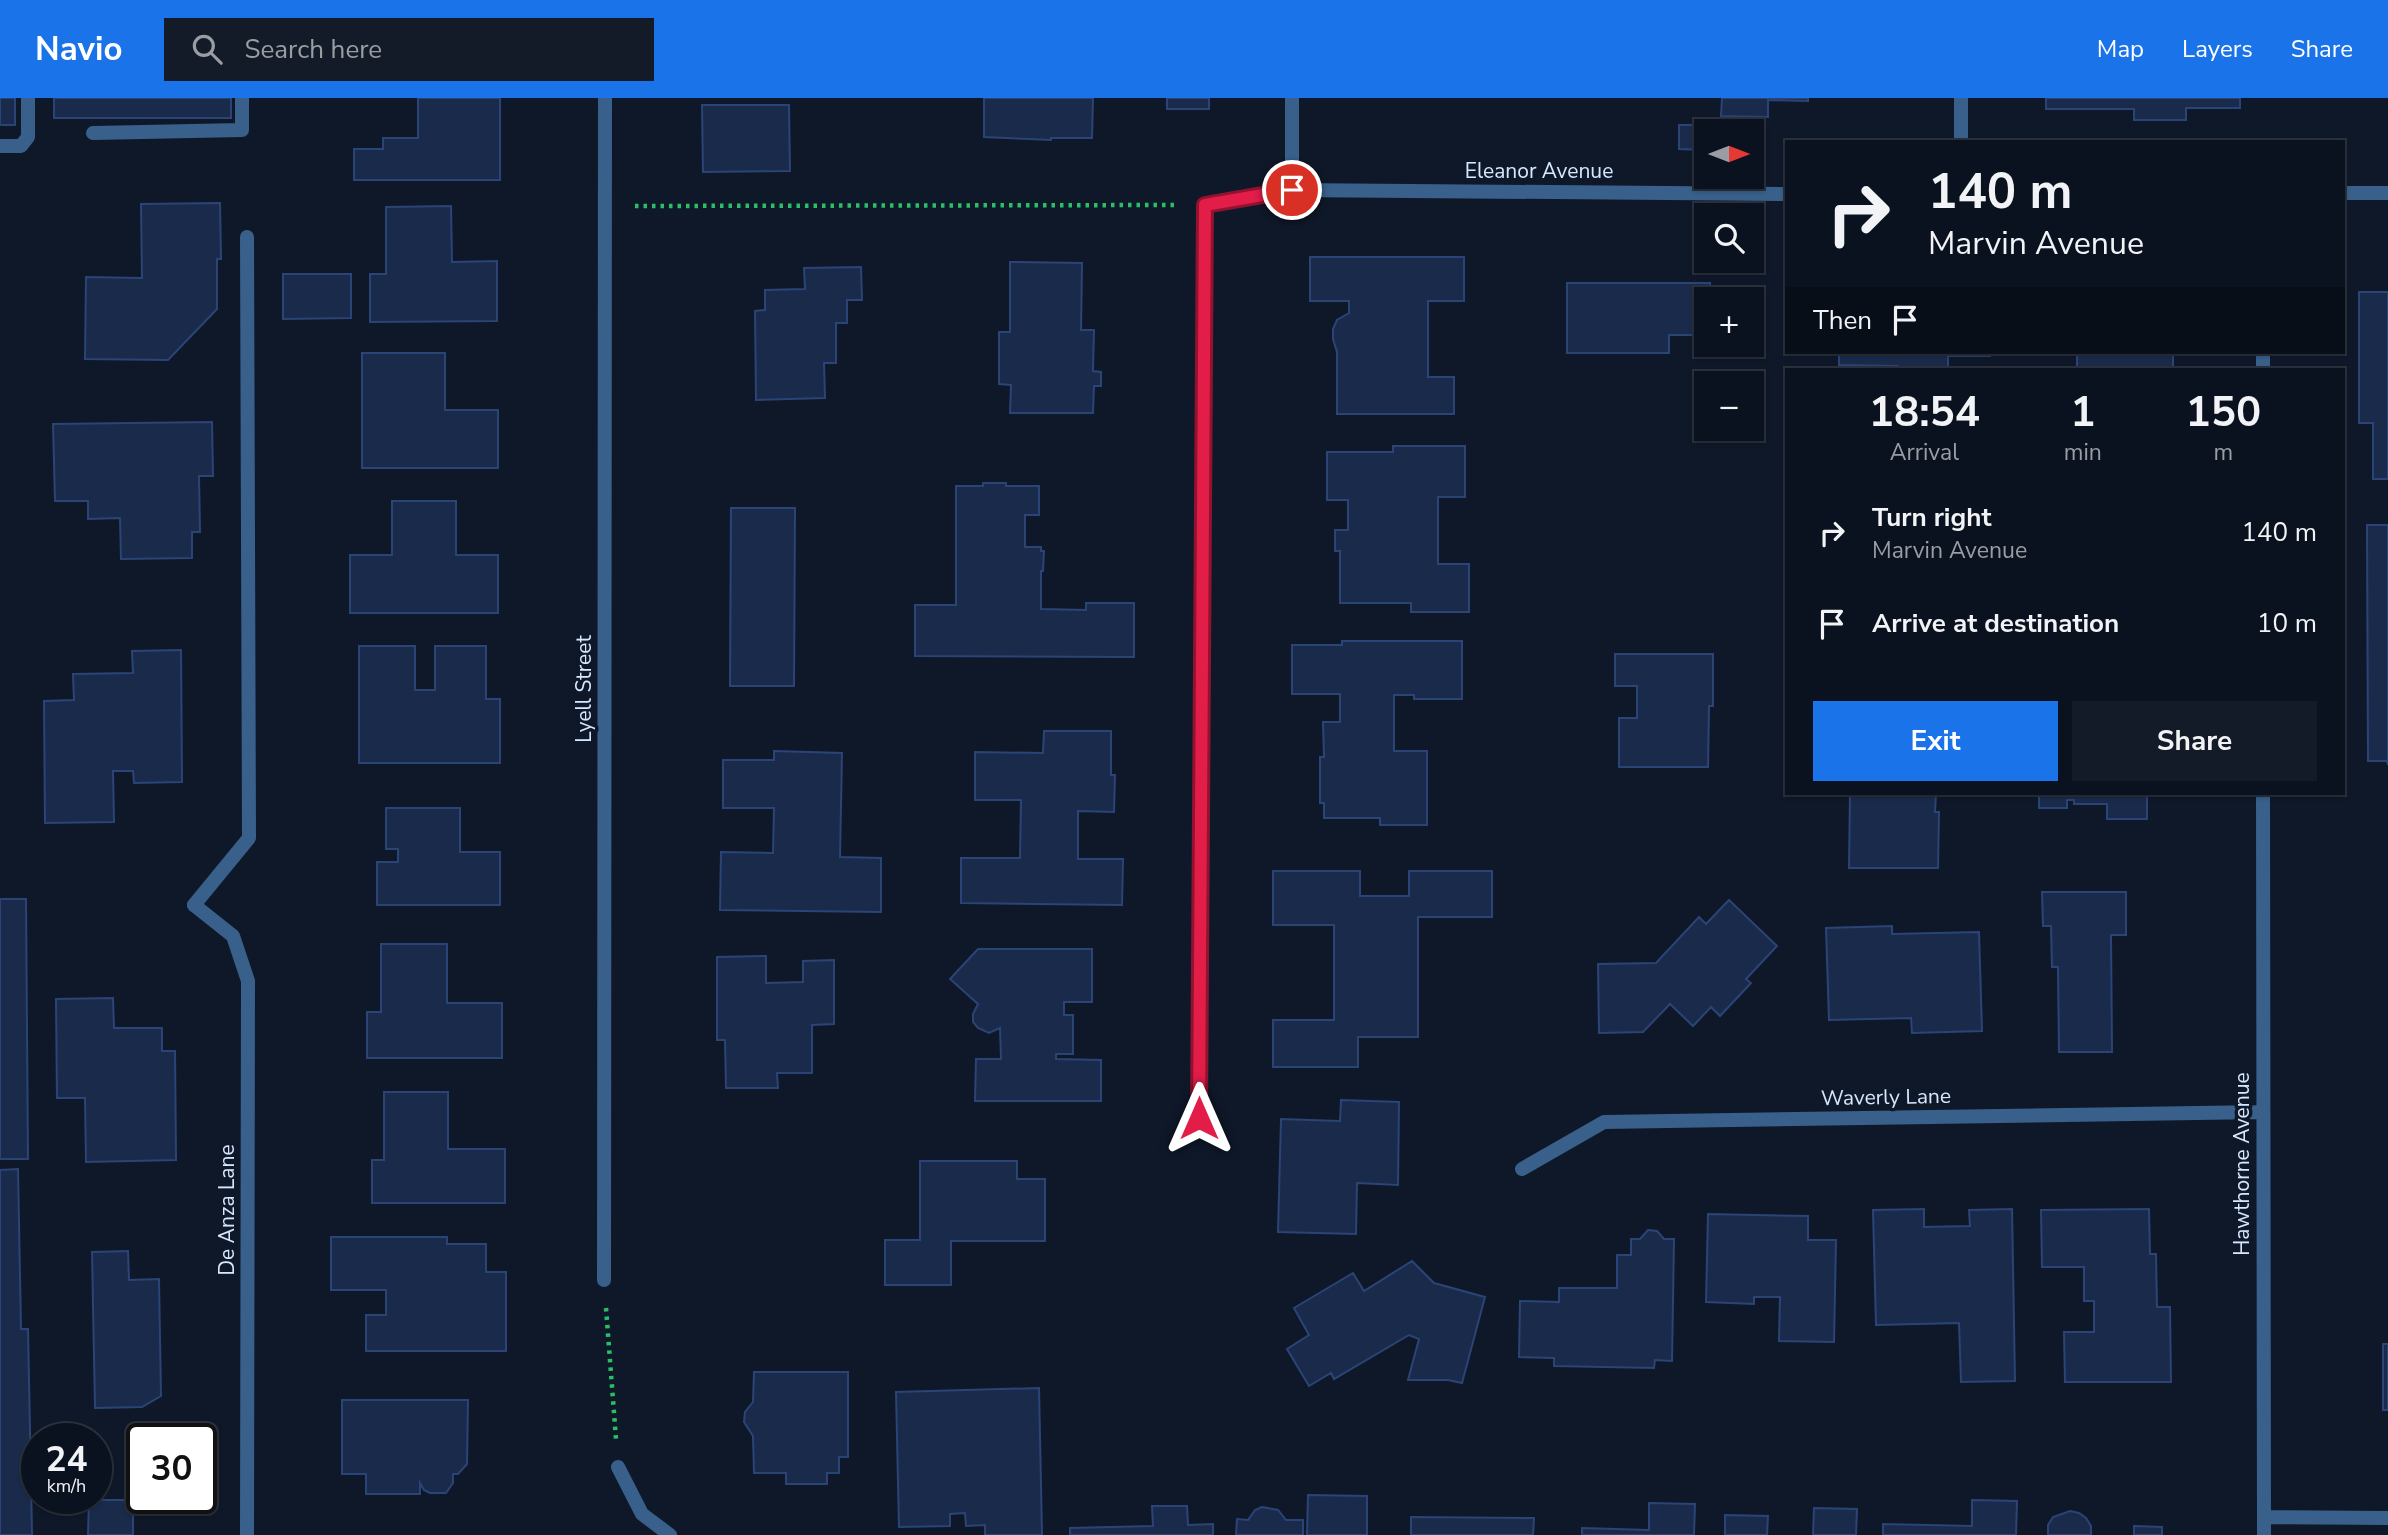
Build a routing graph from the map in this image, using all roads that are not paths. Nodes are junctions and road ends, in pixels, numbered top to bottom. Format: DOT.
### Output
graph roads {
  1 [pos="28,98"];
  2 [pos="242,98"];
  3 [pos="605,98"];
  4 [pos="1292,98"];
  5 [pos="1961,98"];
  6 [pos="93,133"];
  7 [pos="1961,140"];
  8 [pos="0,146"];
  9 [pos="1292,190"];
  10 [pos="2345,193"];
  11 [pos="2388,193"];
  12 [pos="1785,194"];
  13 [pos="247,237"];
  14 [pos="2263,795"];
  15 [pos="2263,1112"];
  16 [pos="1199,1118"];
  17 [pos="1522,1169"];
  18 [pos="604,1280"];
  19 [pos="618,1467"];
  20 [pos="2264,1517"];
  21 [pos="2388,1518"];
  22 [pos="247,1535"];
  23 [pos="670,1535"];
  24 [pos="2264,1535"];
  1 -- 8 [label="street"];
  2 -- 6 [label="street"];
  3 -- 18 [label="street, Lyell Street"];
  4 -- 9 [label="street"];
  5 -- 7 [label="street"];
  9 -- 12 [label="street, Eleanor Avenue"];
  9 -- 16 [label="street, Eleanor Avenue"];
  10 -- 11 [label="street"];
  13 -- 22 [label="street, De Anza Lane"];
  14 -- 15 [label="street, Hawthorne Avenue"];
  15 -- 17 [label="street, Waverly Lane"];
  15 -- 20 [label="street, Hawthorne Avenue"];
  19 -- 23 [label="street"];
  20 -- 21 [label="street"];
  20 -- 24 [label="street, Hawthorne Avenue"];
}
